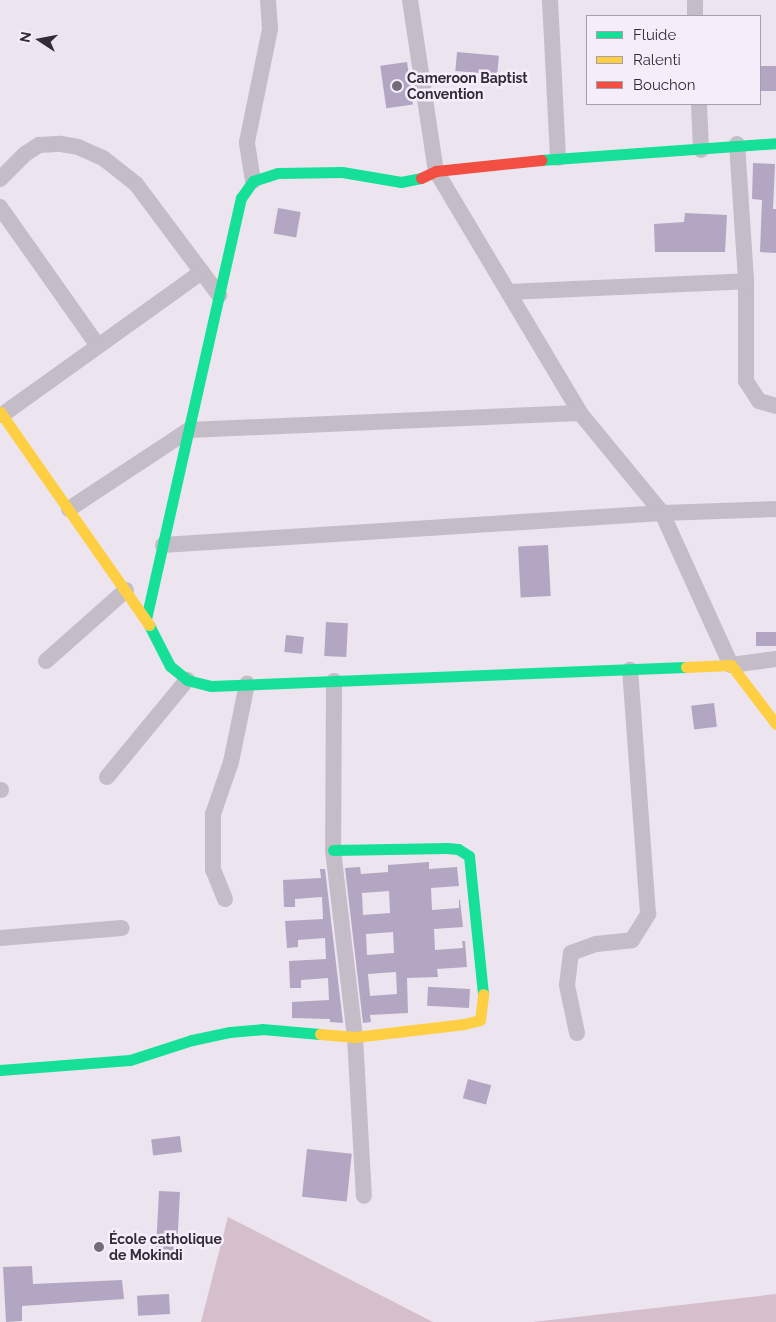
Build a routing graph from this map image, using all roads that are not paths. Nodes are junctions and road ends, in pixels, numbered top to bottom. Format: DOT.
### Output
graph roads {
  1 [pos="268,0"];
  2 [pos="410,0"];
  3 [pos="550,0"];
  4 [pos="695,0"];
  5 [pos="696,15"];
  6 [pos="699,105"];
  7 [pos="776,143"];
  8 [pos="737,144"];
  9 [pos="701,150"];
  10 [pos="558,158"];
  11 [pos="436,171"];
  12 [pos="0,179"];
  13 [pos="253,181"];
  14 [pos="0,207"];
  15 [pos="202,272"];
  16 [pos="746,280"];
  17 [pos="508,292"];
  18 [pos="219,295"];
  19 [pos="98,346"];
  20 [pos="776,406"];
  21 [pos="580,412"];
  22 [pos="1,413"];
  23 [pos="189,430"];
  24 [pos="69,509"];
  25 [pos="776,509"];
  26 [pos="662,513"];
  27 [pos="163,545"];
  28 [pos="126,590"];
  29 [pos="146,619"];
  30 [pos="776,659"];
  31 [pos="46,661"];
  32 [pos="732,665"];
  33 [pos="630,670"];
  34 [pos="187,680"];
  35 [pos="334,681"];
  36 [pos="246,684"];
  37 [pos="776,724"];
  38 [pos="107,777"];
  39 [pos="333,850"];
  40 [pos="225,900"];
  41 [pos="122,928"];
  42 [pos="0,938"];
  43 [pos="577,1033"];
  44 [pos="355,1037"];
  45 [pos="0,1070"];
  46 [pos="364,1196"];
  1 -- 13 [label="street"];
  2 -- 11 [label="street"];
  3 -- 10 [label="street"];
  4 -- 5 [label="street"];
  6 -- 9 [label="street"];
  7 -- 8 [label="street"];
  8 -- 9 [label="street"];
  8 -- 16 [label="street"];
  9 -- 10 [label="street"];
  10 -- 11 [label="street"];
  11 -- 13 [label="street"];
  11 -- 17 [label="street"];
  12 -- 15 [label="street"];
  13 -- 18 [label="street"];
  14 -- 19 [label="street"];
  15 -- 18 [label="street"];
  15 -- 19 [label="street"];
  16 -- 17 [label="street"];
  16 -- 20 [label="street"];
  17 -- 21 [label="street"];
  18 -- 23 [label="street"];
  19 -- 22 [label="street"];
  21 -- 23 [label="street"];
  21 -- 26 [label="street"];
  22 -- 24 [label="street"];
  23 -- 24 [label="street"];
  23 -- 27 [label="street"];
  24 -- 28 [label="street"];
  25 -- 26 [label="street"];
  26 -- 27 [label="street"];
  26 -- 32 [label="street"];
  27 -- 29 [label="street"];
  28 -- 29 [label="street"];
  28 -- 31 [label="street"];
  29 -- 34 [label="street"];
  30 -- 32 [label="street"];
  32 -- 33 [label="street"];
  32 -- 37 [label="street"];
  33 -- 35 [label="street"];
  33 -- 43 [label="street"];
  34 -- 36 [label="street"];
  34 -- 38 [label="street"];
  35 -- 36 [label="street"];
  35 -- 39 [label="street"];
  36 -- 40 [label="street"];
  39 -- 44 [label="street"];
  39 -- 44 [label="street"];
  41 -- 42 [label="street"];
  44 -- 45 [label="street"];
  44 -- 46 [label="street"];
}
